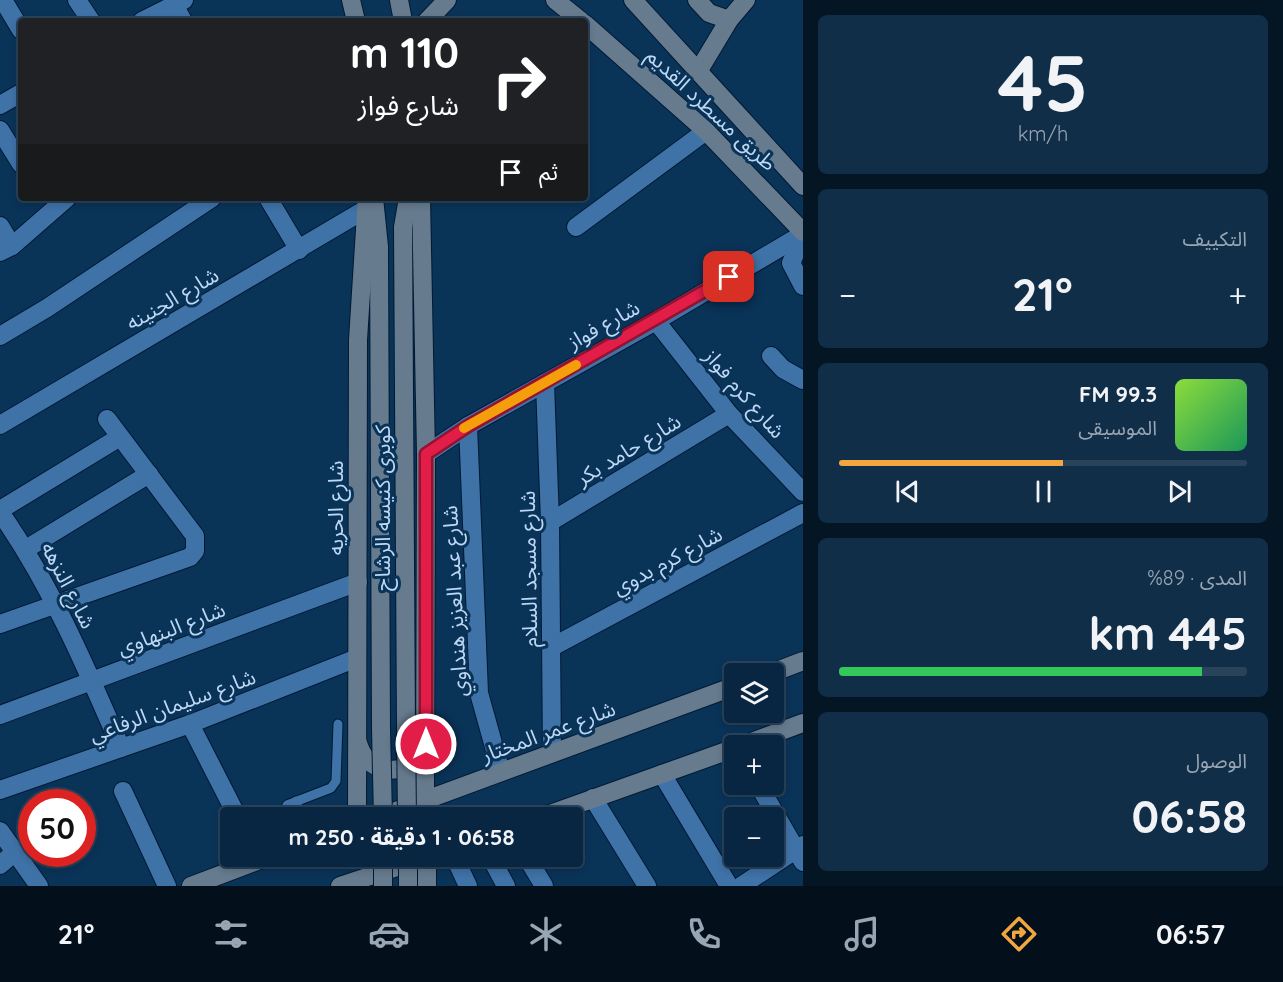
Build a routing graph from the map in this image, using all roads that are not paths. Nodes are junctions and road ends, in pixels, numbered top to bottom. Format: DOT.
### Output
graph roads {
  1 [pos="3,0"];
  2 [pos="77,0"];
  3 [pos="399,0"];
  4 [pos="447,0"];
  5 [pos="555,0"];
  6 [pos="633,0"];
  7 [pos="697,0"];
  8 [pos="746,0"];
  9 [pos="174,7"];
  10 [pos="89,18"];
  11 [pos="149,18"];
  12 [pos="402,18"];
  13 [pos="430,18"];
  14 [pos="577,18"];
  15 [pos="729,20"];
  16 [pos="18,25"];
  17 [pos="588,27"];
  18 [pos="699,70"];
  19 [pos="18,95"];
  20 [pos="0,105"];
  21 [pos="0,130"];
  22 [pos="706,131"];
  23 [pos="18,159"];
  24 [pos="803,186"];
  25 [pos="208,201"];
  26 [pos="270,201"];
  27 [pos="408,201"];
  28 [pos="421,201"];
  29 [pos="369,202"];
  30 [pos="46,204"];
  31 [pos="0,226"];
  32 [pos="576,227"];
  33 [pos="803,234"];
  34 [pos="6,249"];
  35 [pos="299,250"];
  36 [pos="803,286"];
  37 [pos="656,321"];
  38 [pos="0,336"];
  39 [pos="771,356"];
  40 [pos="803,380"];
  41 [pos="544,383"];
  42 [pos="729,414"];
  43 [pos="107,419"];
  44 [pos="0,425"];
  45 [pos="468,426"];
  46 [pos="120,437"];
  47 [pos="426,454"];
  48 [pos="149,474"];
  49 [pos="803,492"];
  50 [pos="0,511"];
  51 [pos="803,513"];
  52 [pos="550,522"];
  53 [pos="26,549"];
  54 [pos="358,582"];
  55 [pos="55,604"];
  56 [pos="0,624"];
  57 [pos="552,647"];
  58 [pos="357,658"];
  59 [pos="803,661"];
  60 [pos="784,668"];
  61 [pos="92,682"];
  62 [pos="724,690"];
  63 [pos="0,715"];
  64 [pos="190,724"];
  65 [pos="338,724"];
  66 [pos="801,727"];
  67 [pos="776,735"];
  68 [pos="357,739"];
  69 [pos="426,744"];
  70 [pos="121,748"];
  71 [pos="724,752"];
  72 [pos="552,753"];
  73 [pos="501,772"];
  74 [pos="662,774"];
  75 [pos="0,790"];
  76 [pos="123,791"];
  77 [pos="765,795"];
  78 [pos="593,798"];
  79 [pos="425,800"];
  80 [pos="232,807"];
  81 [pos="294,807"];
  82 [pos="357,807"];
  83 [pos="383,807"];
  84 [pos="406,807"];
  85 [pos="407,807"];
  86 [pos="569,807"];
  87 [pos="0,831"];
  88 [pos="15,852"];
  89 [pos="800,852"];
  90 [pos="0,865"];
  91 [pos="240,867"];
  92 [pos="383,867"];
  93 [pos="405,867"];
  94 [pos="408,867"];
  95 [pos="428,867"];
  96 [pos="459,867"];
  97 [pos="496,867"];
  98 [pos="533,867"];
  99 [pos="365,884"];
  100 [pos="641,884"];
  101 [pos="39,886"];
  102 [pos="167,886"];
  103 [pos="191,886"];
  104 [pos="340,886"];
  105 [pos="383,886"];
  106 [pos="408,886"];
  107 [pos="416,886"];
  108 [pos="427,886"];
  109 [pos="468,886"];
  110 [pos="506,886"];
  111 [pos="544,886"];
  112 [pos="729,886"];
  113 [pos="741,886"];
  1 -- 16 [label="street"];
  2 -- 10 [label="street"];
  3 -- 12 [label="main road"];
  4 -- 13 [label="main road"];
  5 -- 14 [label="main road"];
  6 -- 18 [label="main road, طريق مسطرد القديم"];
  7 -- 15 [label="main road"];
  8 -- 15 [label="main road"];
  9 -- 11 [label="street"];
  15 -- 18 [label="main road"];
  17 -- 22 [label="main road, طريق مسطرد القديم"];
  18 -- 24 [label="main road, طريق مسطرد القديم"];
  19 -- 20 [label="street"];
  21 -- 23 [label="street"];
  22 -- 32 [label="street"];
  22 -- 33 [label="main road, طريق مسطرد القديم"];
  25 -- 38 [label="street"];
  26 -- 35 [label="street"];
  27 -- 85 [label="main road, كوبرى كنيسه الرشاح, bridge"];
  28 -- 47 [label="main road"];
  29 -- 35 [label="street, شارع الجنينه"];
  29 -- 54 [label="main road, شارع الحريه"];
  29 -- 83 [label="main road, كوبرى كنيسه الرشاح, bridge"];
  30 -- 34 [label="street"];
  31 -- 34 [label="street"];
  33 -- 36 [label="street"];
  33 -- 37 [label="street, شارع فواز"];
  35 -- 44 [label="street, شارع الجنينه"];
  37 -- 41 [label="street, شارع فواز"];
  37 -- 42 [label="street, شارع كرم فواز"];
  39 -- 40 [label="street"];
  41 -- 45 [label="street, شارع فواز"];
  41 -- 52 [label="street, شارع مسجد السلام"];
  42 -- 49 [label="street, شارع كرم فواز"];
  42 -- 52 [label="street, شارع حامد بكر"];
  43 -- 46 [label="street"];
  45 -- 47 [label="street, شارع فواز"];
  45 -- 73 [label="street, شارع عبد العزيز هنداوي"];
  46 -- 48 [label="street"];
  46 -- 50 [label="street"];
  47 -- 69 [label="main road"];
  48 -- 53 [label="street"];
  48 -- 55 [label="street"];
  50 -- 53 [label="street, شارع النزهه"];
  51 -- 57 [label="street, شارع كرم بدوي"];
  52 -- 57 [label="street, شارع مسجد السلام"];
  53 -- 55 [label="street, شارع النزهه"];
  54 -- 58 [label="main road, شارع الحريه"];
  54 -- 61 [label="street, شارع البنهاوي"];
  55 -- 56 [label="street"];
  55 -- 61 [label="street, شارع النزهه"];
  57 -- 72 [label="street, شارع مسجد السلام"];
  58 -- 64 [label="street, شارع سليمان الرفاعي"];
  58 -- 68 [label="main road, شارع الحريه"];
  59 -- 60 [label="main road"];
  61 -- 63 [label="street, شارع البنهاوي"];
  61 -- 70 [label="street, شارع النزهه"];
  62 -- 72 [label="main road, شارع عمر المختار"];
  64 -- 70 [label="street, شارع سليمان الرفاعي"];
  64 -- 80 [label="street"];
  65 -- 81 [label="lane"];
  66 -- 67 [label="main road"];
  68 -- 69 [label="main road"];
  68 -- 82 [label="main road, شارع الحريه"];
  69 -- 79 [label="main road"];
  70 -- 75 [label="street, شارع سليمان الرفاعي"];
  71 -- 74 [label="main road"];
  72 -- 73 [label="main road, شارع عمر المختار"];
  73 -- 79 [label="main road, شارع عمر المختار"];
  74 -- 78 [label="main road"];
  74 -- 112 [label="street"];
  76 -- 102 [label="street"];
  77 -- 89 [label="street"];
  78 -- 86 [label="main road"];
  78 -- 100 [label="street"];
  79 -- 84 [label="main road, شارع عمر المختار"];
  87 -- 88 [label="street"];
  88 -- 90 [label="street"];
  88 -- 101 [label="street"];
  89 -- 113 [label="street"];
  91 -- 103 [label="main road"];
  92 -- 105 [label="main road, bridge"];
  93 -- 99 [label="main road"];
  94 -- 106 [label="main road, bridge"];
  95 -- 108 [label="main road"];
  96 -- 109 [label="street"];
  97 -- 110 [label="street"];
  98 -- 111 [label="street"];
  99 -- 104 [label="main road"];
  99 -- 107 [label="main road"];
}
